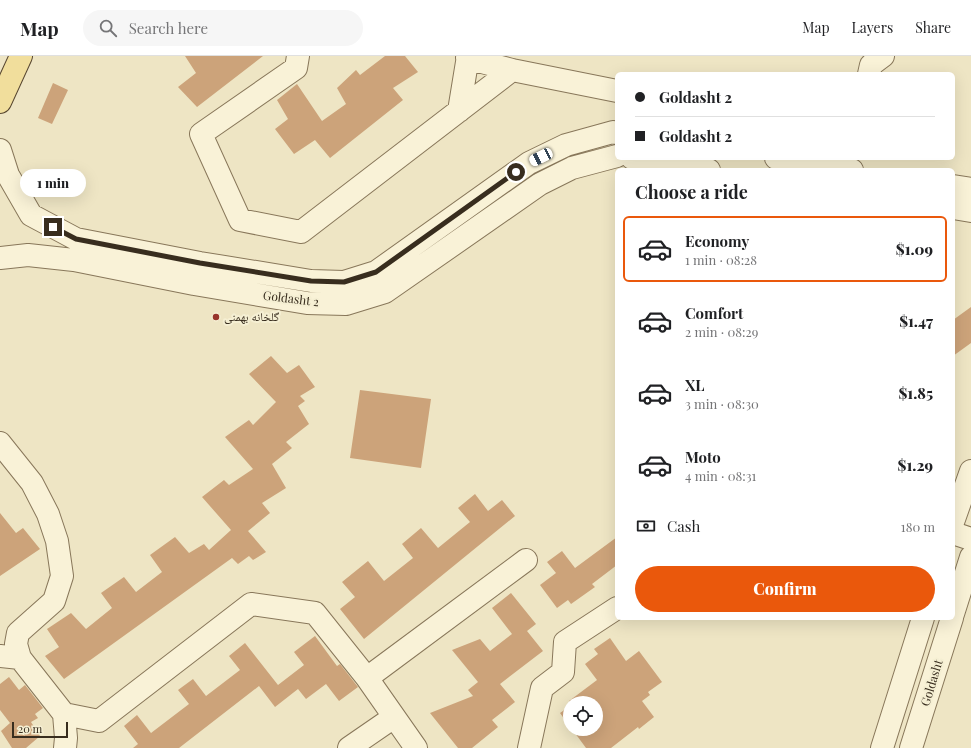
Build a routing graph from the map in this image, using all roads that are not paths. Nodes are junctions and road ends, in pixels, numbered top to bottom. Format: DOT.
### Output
graph roads {
  1 [pos="21,56"];
  2 [pos="298,56"];
  3 [pos="883,56"];
  4 [pos="468,57"];
  5 [pos="512,70"];
  6 [pos="869,72"];
  7 [pos="615,91"];
  8 [pos="0,102"];
  9 [pos="459,111"];
  10 [pos="615,132"];
  11 [pos="0,150"];
  12 [pos="615,157"];
  13 [pos="645,160"];
  14 [pos="789,160"];
  15 [pos="696,168"];
  16 [pos="839,168"];
  17 [pos="955,186"];
  18 [pos="971,189"];
  19 [pos="955,208"];
  20 [pos="971,211"];
  21 [pos="0,258"];
  22 [pos="0,443"];
  23 [pos="971,471"];
  24 [pos="955,516"];
  25 [pos="955,534"];
  26 [pos="971,539"];
  27 [pos="971,557"];
  28 [pos="526,560"];
  29 [pos="955,608"];
  30 [pos="615,609"];
  31 [pos="922,620"];
  32 [pos="951,620"];
  33 [pos="10,657"];
  34 [pos="367,678"];
  35 [pos="64,714"];
  36 [pos="394,717"];
  37 [pos="892,718"];
  38 [pos="918,725"];
  39 [pos="65,748"];
  40 [pos="349,748"];
  41 [pos="416,748"];
  42 [pos="529,748"];
  43 [pos="882,748"];
  44 [pos="911,748"];
  1 -- 8 [label="main road"];
  2 -- 9 [label="street"];
  3 -- 6 [label="street"];
  4 -- 5 [label="street"];
  4 -- 9 [label="street"];
  5 -- 7 [label="street"];
  5 -- 9 [label="street"];
  10 -- 11 [label="street, Goldasht 2"];
  12 -- 21 [label="street, Goldasht 2"];
  13 -- 15 [label="street"];
  14 -- 16 [label="street"];
  17 -- 18 [label="street"];
  19 -- 20 [label="street"];
  22 -- 33 [label="street"];
  23 -- 24 [label="street"];
  25 -- 26 [label="street"];
  27 -- 29 [label="street"];
  28 -- 34 [label="street"];
  30 -- 42 [label="street"];
  31 -- 37 [label="street"];
  32 -- 38 [label="street, Goldasht"];
  33 -- 35 [label="street"];
  34 -- 35 [label="street"];
  34 -- 36 [label="street"];
  35 -- 39 [label="street"];
  36 -- 40 [label="street"];
  36 -- 41 [label="street"];
  37 -- 38 [label="street"];
  37 -- 43 [label="street"];
  38 -- 44 [label="street, Goldasht"];
}
